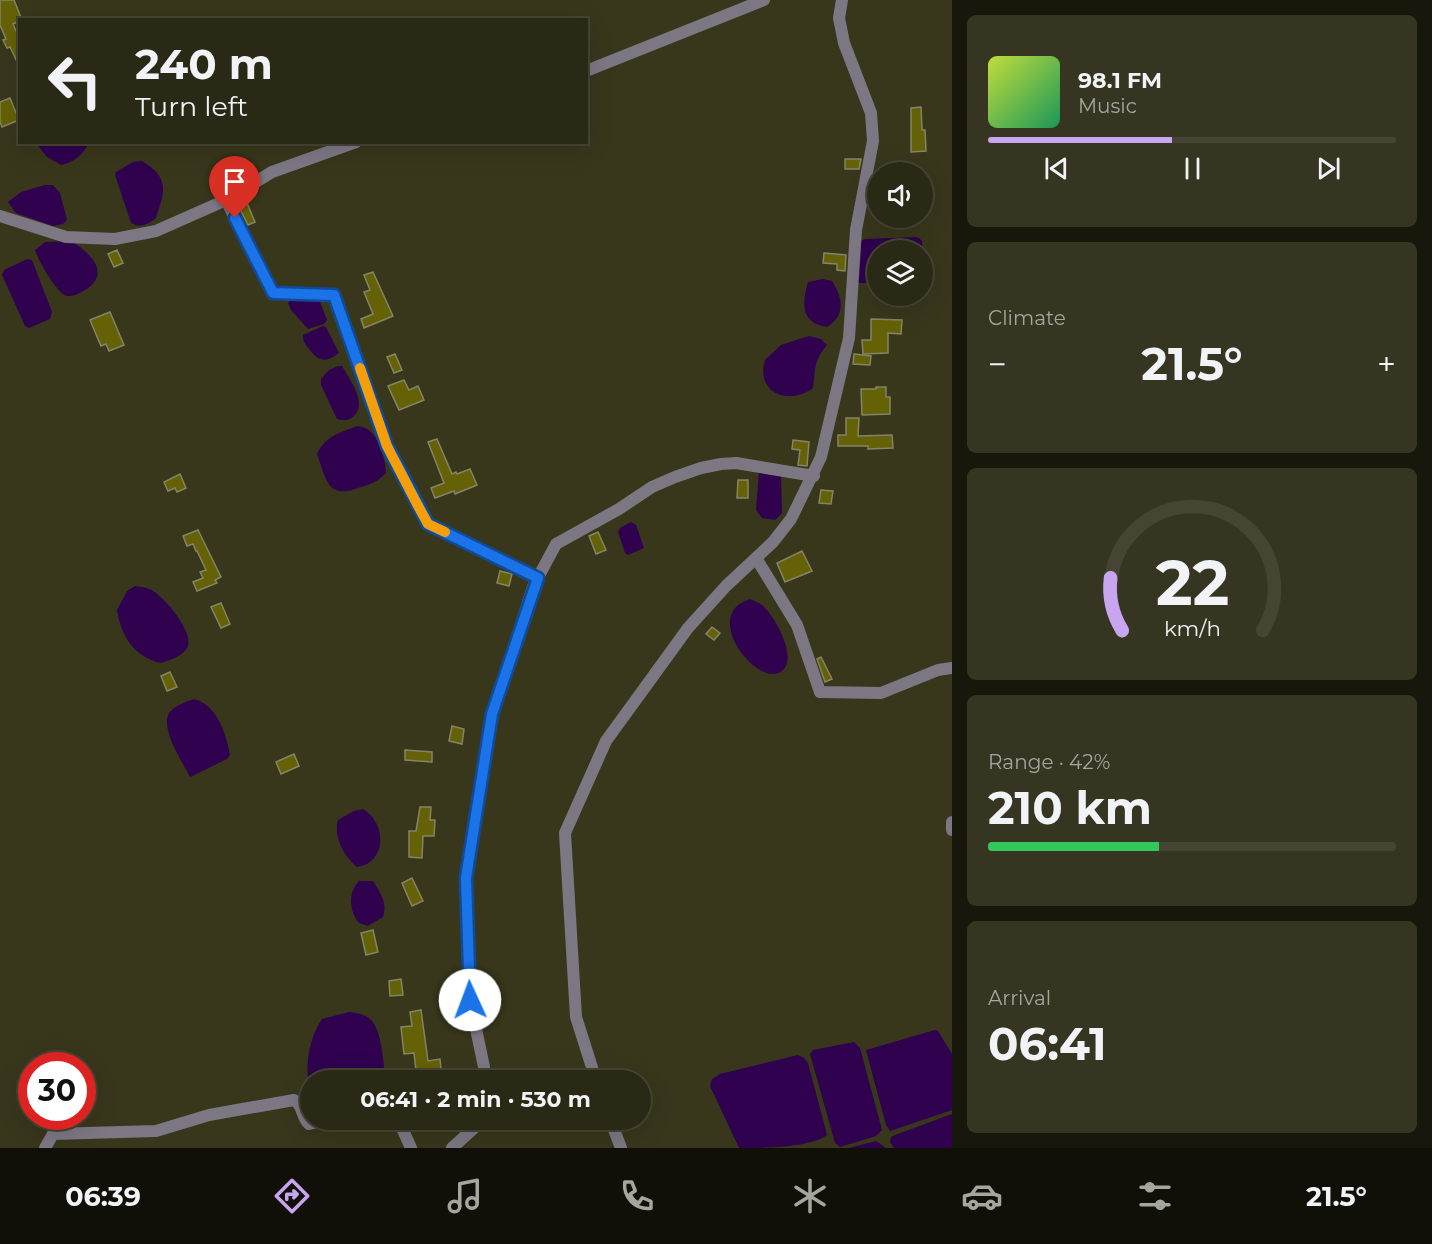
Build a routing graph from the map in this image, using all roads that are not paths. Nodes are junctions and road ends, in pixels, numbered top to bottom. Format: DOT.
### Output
graph roads {
  1 [pos="764,0"];
  2 [pos="842,0"];
  3 [pos="588,70"];
  4 [pos="350,144"];
  5 [pos="226,200"];
  6 [pos="0,216"];
  7 [pos="814,476"];
  8 [pos="756,558"];
  9 [pos="538,578"];
  10 [pos="952,668"];
  11 [pos="952,822"];
  12 [pos="952,830"];
  13 [pos="484,1070"];
  14 [pos="593,1070"];
  15 [pos="300,1106"];
  16 [pos="403,1130"];
  17 [pos="472,1130"];
  18 [pos="614,1130"];
  19 [pos="45,1148"];
  20 [pos="411,1148"];
  21 [pos="452,1148"];
  22 [pos="621,1148"];
  1 -- 3 [label="street"];
  2 -- 7 [label="street"];
  4 -- 5 [label="street"];
  5 -- 6 [label="street"];
  5 -- 9 [label="street"];
  7 -- 8 [label="street"];
  7 -- 9 [label="street"];
  8 -- 10 [label="street"];
  8 -- 14 [label="street"];
  9 -- 13 [label="street"];
  11 -- 12 [label="street"];
  15 -- 19 [label="street"];
  16 -- 20 [label="street"];
  17 -- 21 [label="street"];
  18 -- 22 [label="street"];
}
